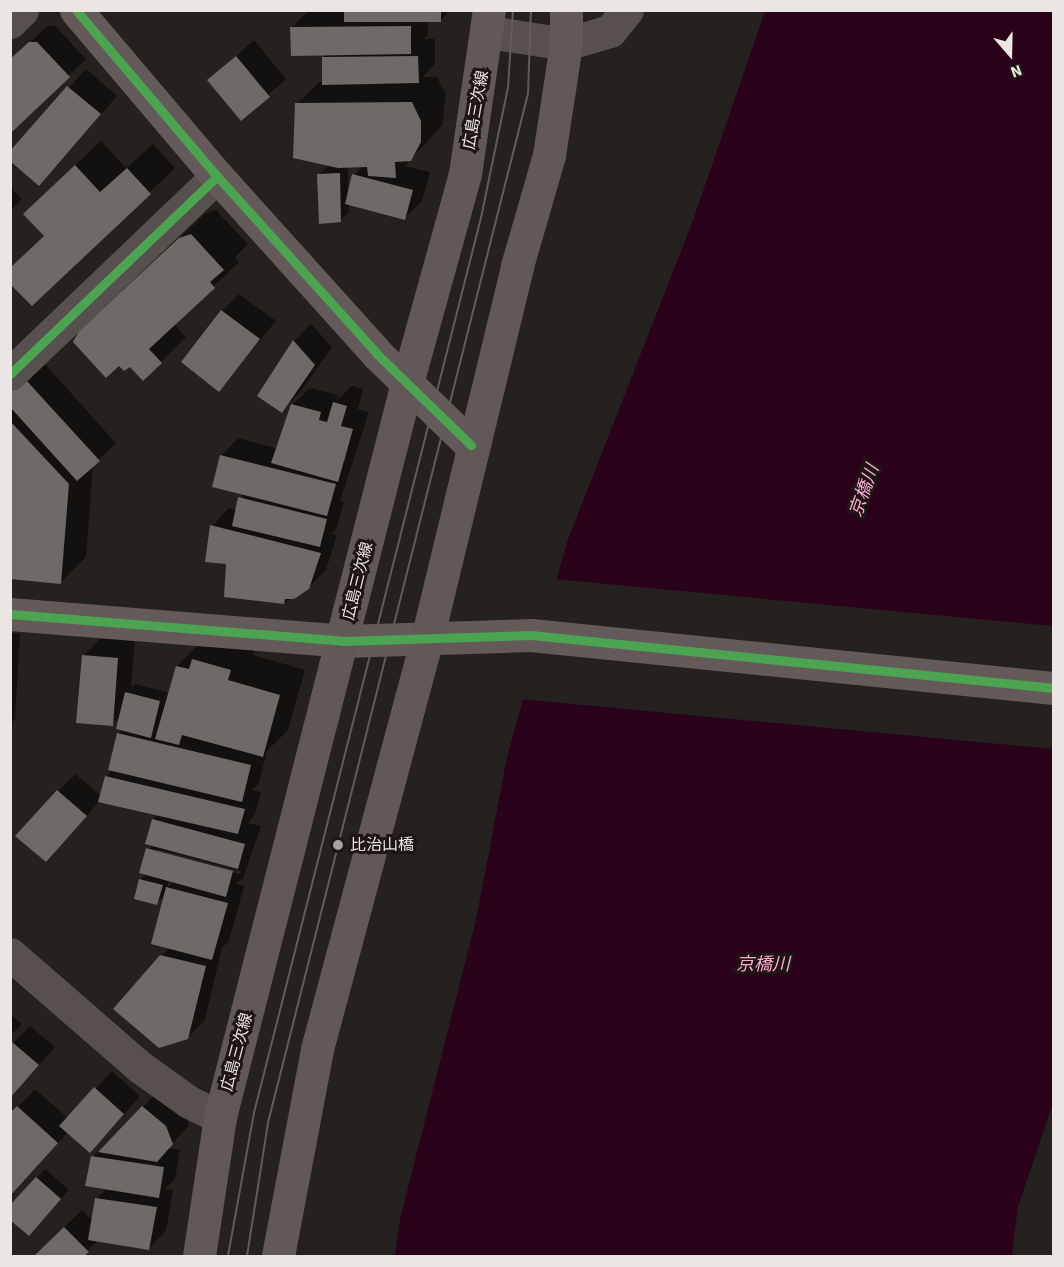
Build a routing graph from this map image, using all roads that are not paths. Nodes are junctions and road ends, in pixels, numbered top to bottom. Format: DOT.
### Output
graph roads {
  1 [pos="22,10"];
  2 [pos="76,10"];
  3 [pos="566,10"];
  4 [pos="627,10"];
  5 [pos="489,21"];
  6 [pos="10,22"];
  7 [pos="566,44"];
  8 [pos="217,176"];
  9 [pos="10,374"];
  10 [pos="407,383"];
  11 [pos="471,445"];
  12 [pos="10,614"];
  13 [pos="427,639"];
  14 [pos="343,641"];
  15 [pos="1053,688"];
  16 [pos="10,954"];
  17 [pos="220,1117"];
  18 [pos="199,1257"];
  19 [pos="278,1257"];
  1 -- 6 [label="street"];
  2 -- 8 [label="street"];
  3 -- 7 [label="main road"];
  4 -- 7 [label="street"];
  5 -- 7 [label="street"];
  5 -- 10 [label="main road, 広島三次線"];
  7 -- 11 [label="main road"];
  8 -- 9 [label="street"];
  8 -- 10 [label="street"];
  10 -- 11 [label="street"];
  10 -- 14 [label="main road, 広島三次線"];
  11 -- 13 [label="main road"];
  12 -- 14 [label="street"];
  13 -- 14 [label="street"];
  13 -- 15 [label="street"];
  13 -- 19 [label="main road"];
  14 -- 17 [label="main road, 広島三次線"];
  16 -- 17 [label="street"];
  17 -- 18 [label="main road, 広島三次線"];
}
